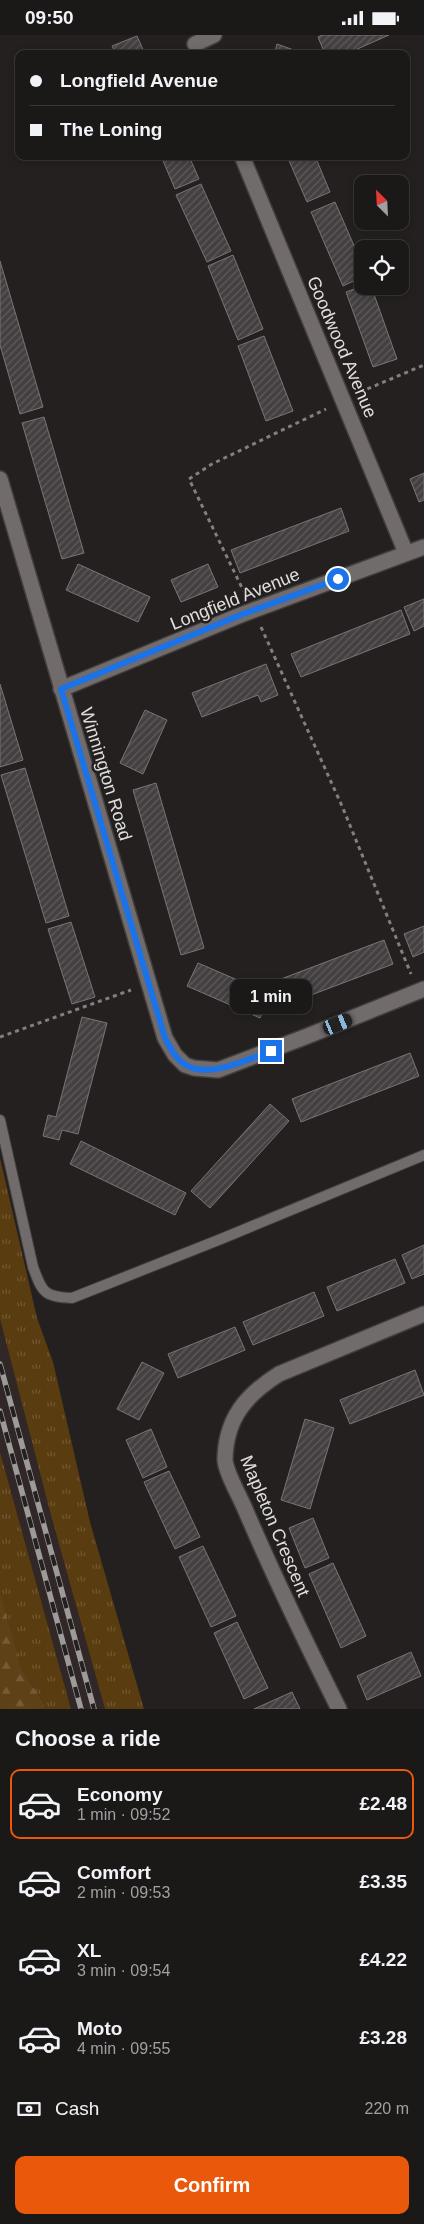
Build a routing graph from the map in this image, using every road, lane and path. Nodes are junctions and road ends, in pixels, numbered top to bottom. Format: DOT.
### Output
graph roads {
  1 [pos="214,35"];
  2 [pos="195,44"];
  3 [pos="244,160"];
  4 [pos="424,365"];
  5 [pos="344,399"];
  6 [pos="0,479"];
  7 [pos="424,547"];
  8 [pos="406,553"];
  9 [pos="253,610"];
  10 [pos="61,689"];
  11 [pos="149,984"];
  12 [pos="421,990"];
  13 [pos="0,1037"];
  14 [pos="0,1120"];
  15 [pos="424,1155"];
  16 [pos="424,1314"];
  17 [pos="340,1709"];
  1 -- 2 [label="street"];
  3 -- 5 [label="street, Goodwood Avenue"];
  4 -- 5 [label="path"];
  5 -- 8 [label="street, Goodwood Avenue"];
  5 -- 9 [label="path"];
  6 -- 10 [label="street, Winnington Road"];
  7 -- 8 [label="street, Longfield Avenue"];
  8 -- 9 [label="street, Longfield Avenue"];
  9 -- 10 [label="street, Longfield Avenue"];
  9 -- 12 [label="path"];
  10 -- 11 [label="street, Winnington Road"];
  11 -- 12 [label="street, Winnington Road"];
  11 -- 13 [label="path"];
  14 -- 15 [label="lane"];
  16 -- 17 [label="street, Mapleton Crescent"];
}
